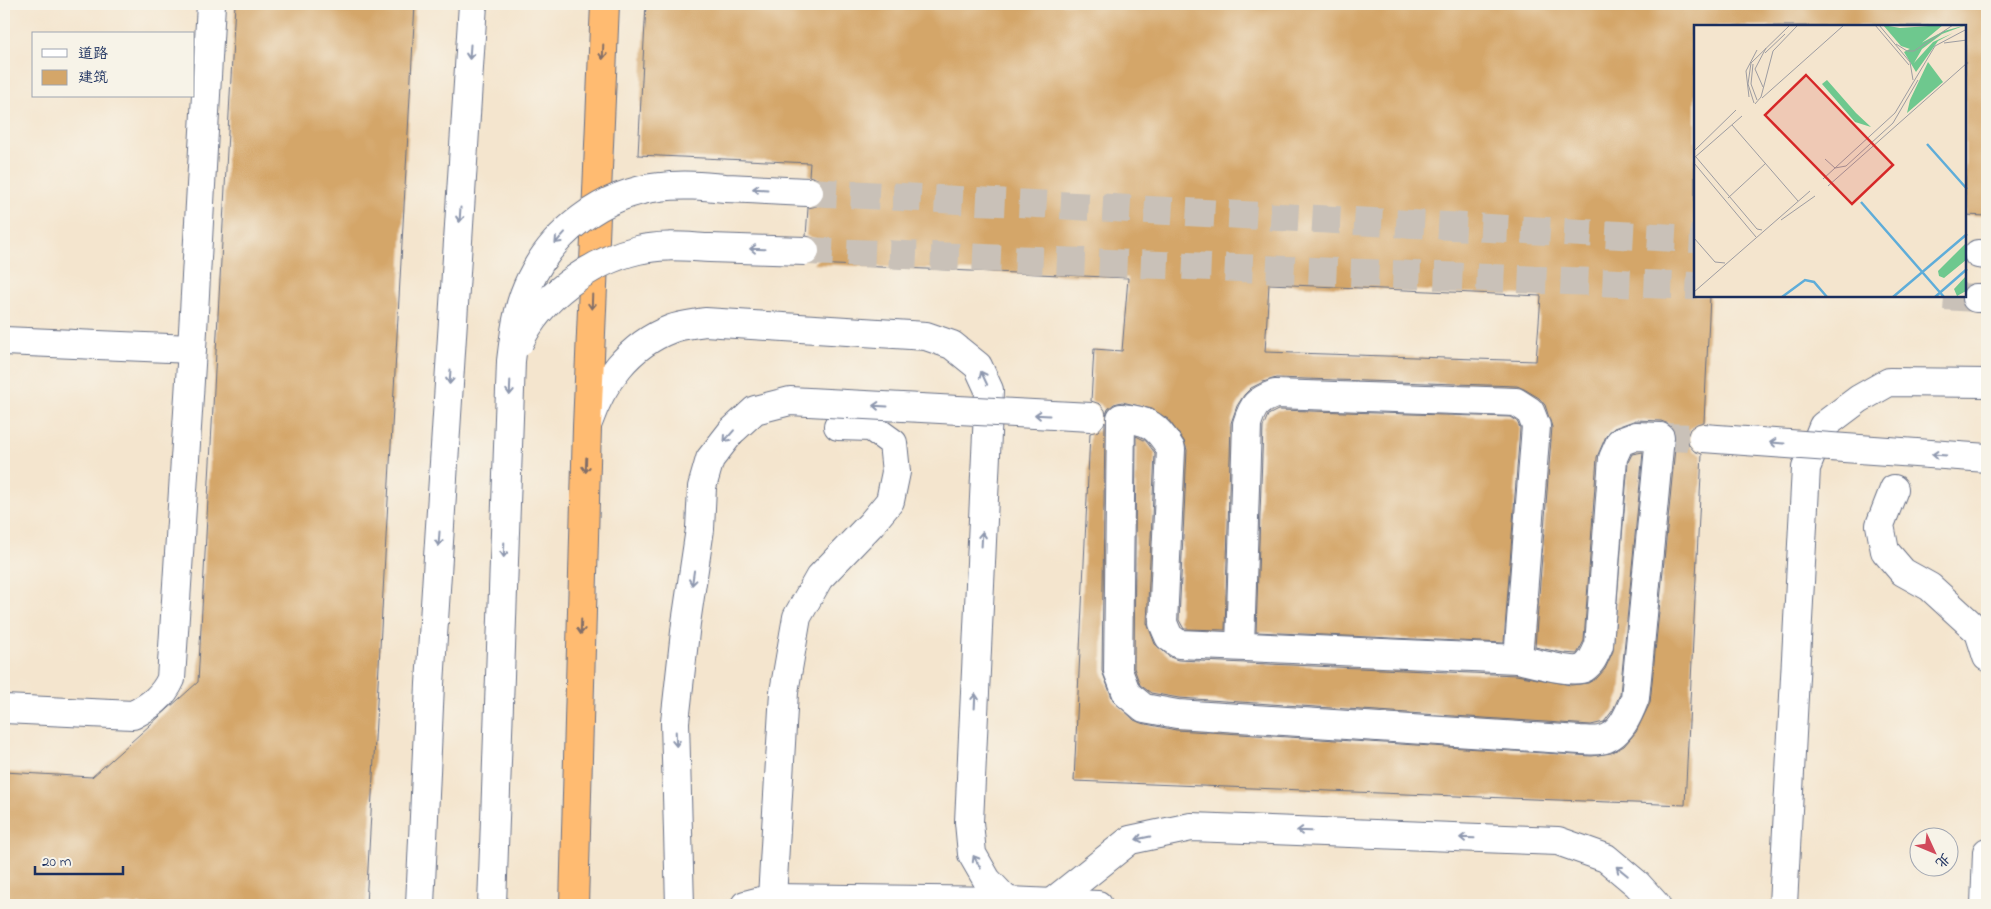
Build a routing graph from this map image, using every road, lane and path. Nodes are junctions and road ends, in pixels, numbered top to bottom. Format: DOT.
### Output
graph roads {
  1 [pos="211,4"];
  2 [pos="473,4"];
  3 [pos="605,4"];
  4 [pos="808,192"];
  5 [pos="806,251"];
  6 [pos="4,341"];
  7 [pos="192,349"];
  8 [pos="511,361"];
  9 [pos="1987,383"];
  10 [pos="1091,417"];
  11 [pos="838,426"];
  12 [pos="587,427"];
  13 [pos="1703,438"];
  14 [pos="1987,458"];
  15 [pos="1894,489"];
  16 [pos="1240,646"];
  17 [pos="1987,657"];
  18 [pos="1518,659"];
  19 [pos="4,709"];
  20 [pos="1987,852"];
  21 [pos="772,898"];
  22 [pos="1007,901"];
  23 [pos="1050,903"];
  24 [pos="420,905"];
  25 [pos="492,905"];
  26 [pos="574,905"];
  27 [pos="680,905"];
  28 [pos="745,905"];
  29 [pos="1098,905"];
  30 [pos="1656,905"];
  31 [pos="1783,905"];
  32 [pos="1985,905"];
  1 -- 7 [label="street"];
  2 -- 24 [label="street, one-way"];
  3 -- 12 [label="highway, one-way"];
  4 -- 8 [label="street, one-way, bridge"];
  5 -- 8 [label="street, one-way, bridge"];
  6 -- 7 [label="street"];
  7 -- 19 [label="street"];
  8 -- 25 [label="street, one-way, bridge"];
  9 -- 31 [label="street"];
  10 -- 27 [label="street, one-way, bridge"];
  11 -- 21 [label="street"];
  22 -- 12 [label="street, one-way"];
  12 -- 26 [label="highway, one-way"];
  14 -- 13 [label="street, one-way, bridge"];
  15 -- 17 [label="street"];
  16 -- 18 [label="street"];
  16 -- 18 [label="street"];
  16 -- 18 [label="street"];
  20 -- 32 [label="street"];
  21 -- 22 [label="street"];
  21 -- 28 [label="street"];
  22 -- 23 [label="street"];
  23 -- 29 [label="street"];
  30 -- 23 [label="street, one-way"];
}
